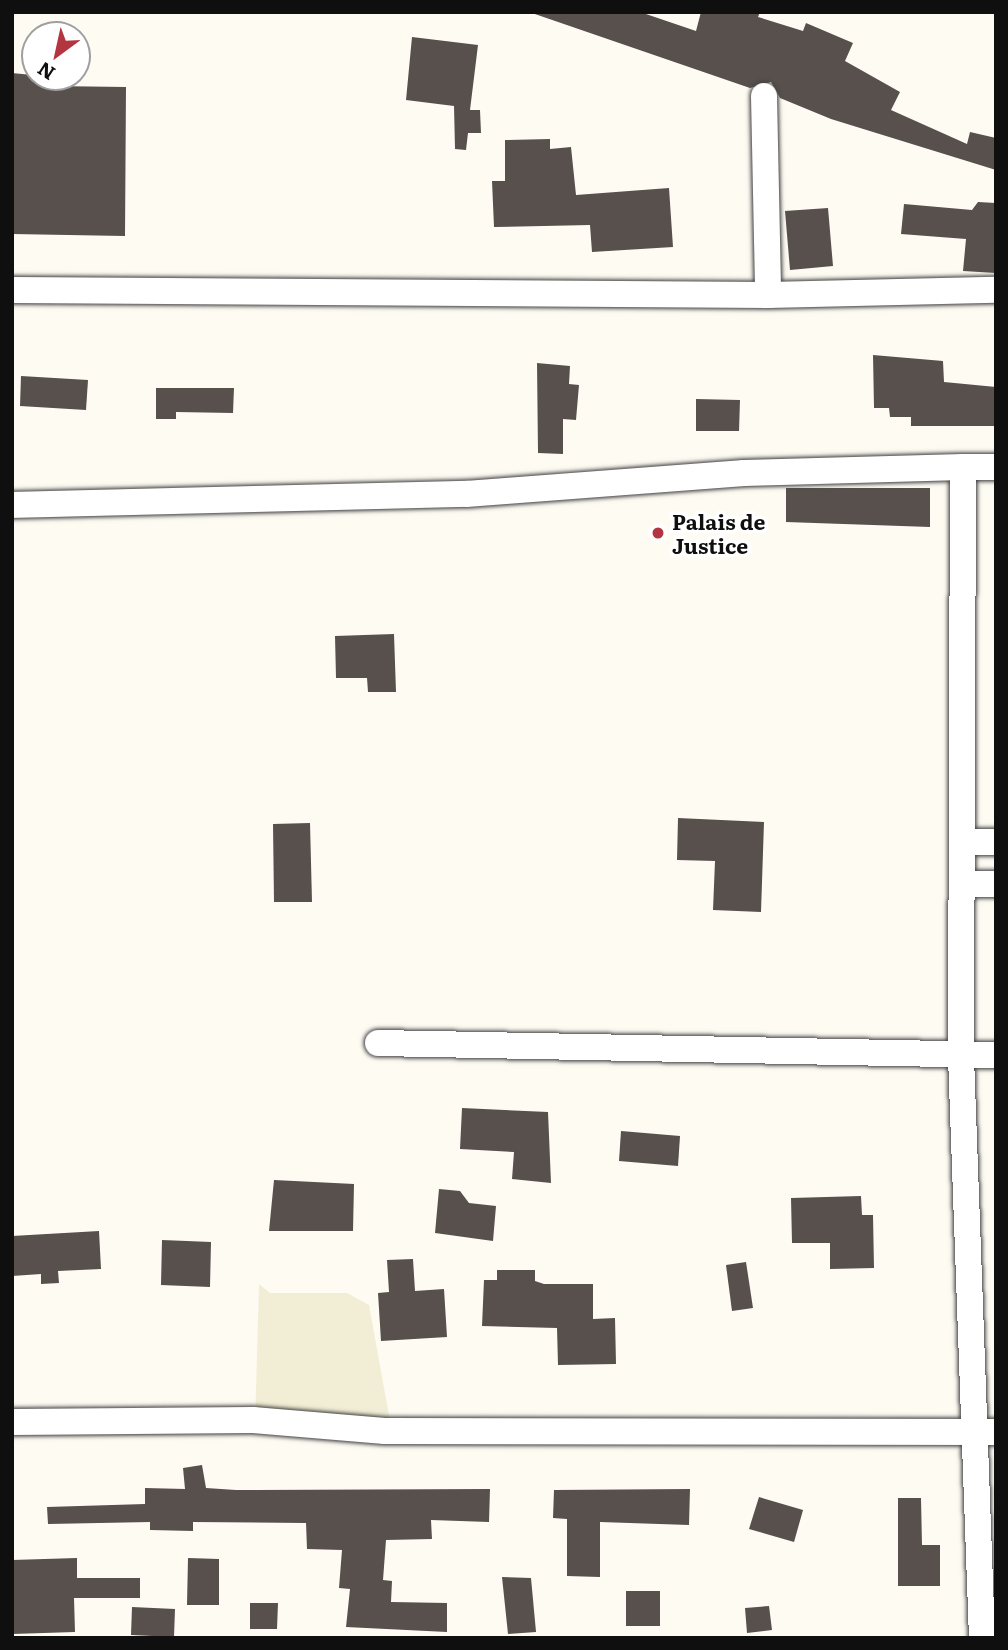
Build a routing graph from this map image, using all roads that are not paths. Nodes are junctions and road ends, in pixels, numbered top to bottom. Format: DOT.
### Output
graph roads {
  1 [pos="764,96"];
  2 [pos="12,290"];
  3 [pos="996,290"];
  4 [pos="768,295"];
  5 [pos="962,467"];
  6 [pos="996,467"];
  7 [pos="12,505"];
  8 [pos="965,842"];
  9 [pos="996,842"];
  10 [pos="965,884"];
  11 [pos="996,884"];
  12 [pos="378,1043"];
  13 [pos="996,1055"];
  14 [pos="961,1056"];
  15 [pos="12,1422"];
  16 [pos="985,1432"];
  17 [pos="982,1638"];
  1 -- 4 [label="street"];
  2 -- 4 [label="street"];
  3 -- 4 [label="street"];
  5 -- 6 [label="street"];
  5 -- 7 [label="street"];
  5 -- 8 [label="street"];
  8 -- 9 [label="street"];
  8 -- 10 [label="street"];
  10 -- 11 [label="street"];
  10 -- 14 [label="street"];
  12 -- 14 [label="street"];
  13 -- 14 [label="street"];
  14 -- 16 [label="street"];
  15 -- 16 [label="street"];
  16 -- 17 [label="street"];
}
